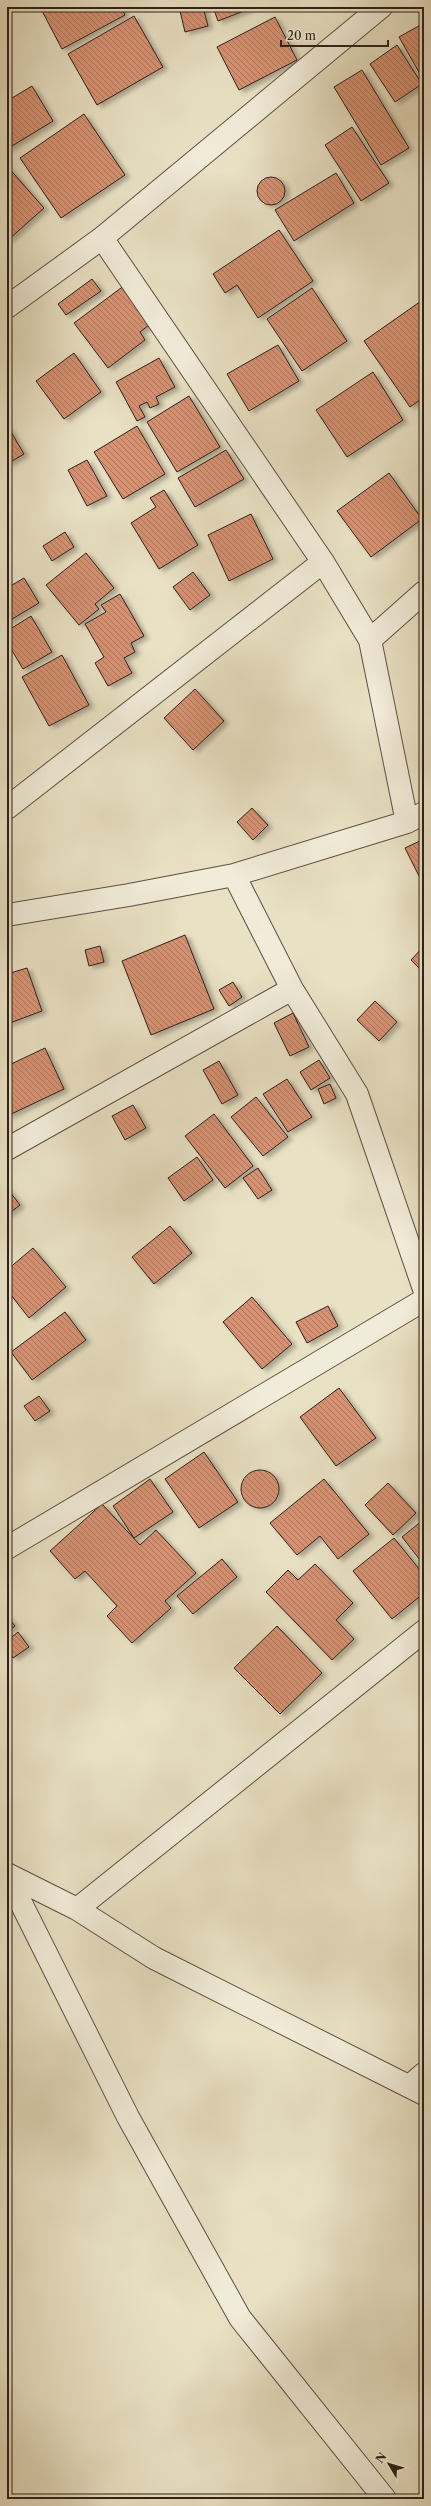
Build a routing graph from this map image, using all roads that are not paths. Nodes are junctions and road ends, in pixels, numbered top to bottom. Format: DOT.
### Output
graph roads {
  1 [pos="380,7"];
  2 [pos="102,238"];
  3 [pos="7,307"];
  4 [pos="323,562"];
  5 [pos="424,592"];
  6 [pos="370,640"];
  7 [pos="7,808"];
  8 [pos="416,818"];
  9 [pos="234,875"];
  10 [pos="7,915"];
  11 [pos="292,989"];
  12 [pos="7,1149"];
  13 [pos="424,1289"];
  14 [pos="424,1300"];
  15 [pos="11,1543"];
  16 [pos="424,1631"];
  17 [pos="7,1875"];
  18 [pos="77,1909"];
  19 [pos="419,2085"];
  20 [pos="385,2499"];
  1 -- 2 [label="street"];
  2 -- 3 [label="street"];
  2 -- 4 [label="street"];
  4 -- 6 [label="street"];
  4 -- 7 [label="street"];
  5 -- 6 [label="street"];
  6 -- 8 [label="street"];
  8 -- 9 [label="street"];
  9 -- 10 [label="street"];
  9 -- 11 [label="street"];
  11 -- 12 [label="street"];
  11 -- 13 [label="street"];
  14 -- 15 [label="street"];
  16 -- 18 [label="street"];
  17 -- 18 [label="street"];
  17 -- 20 [label="street"];
  18 -- 19 [label="street"];
}
